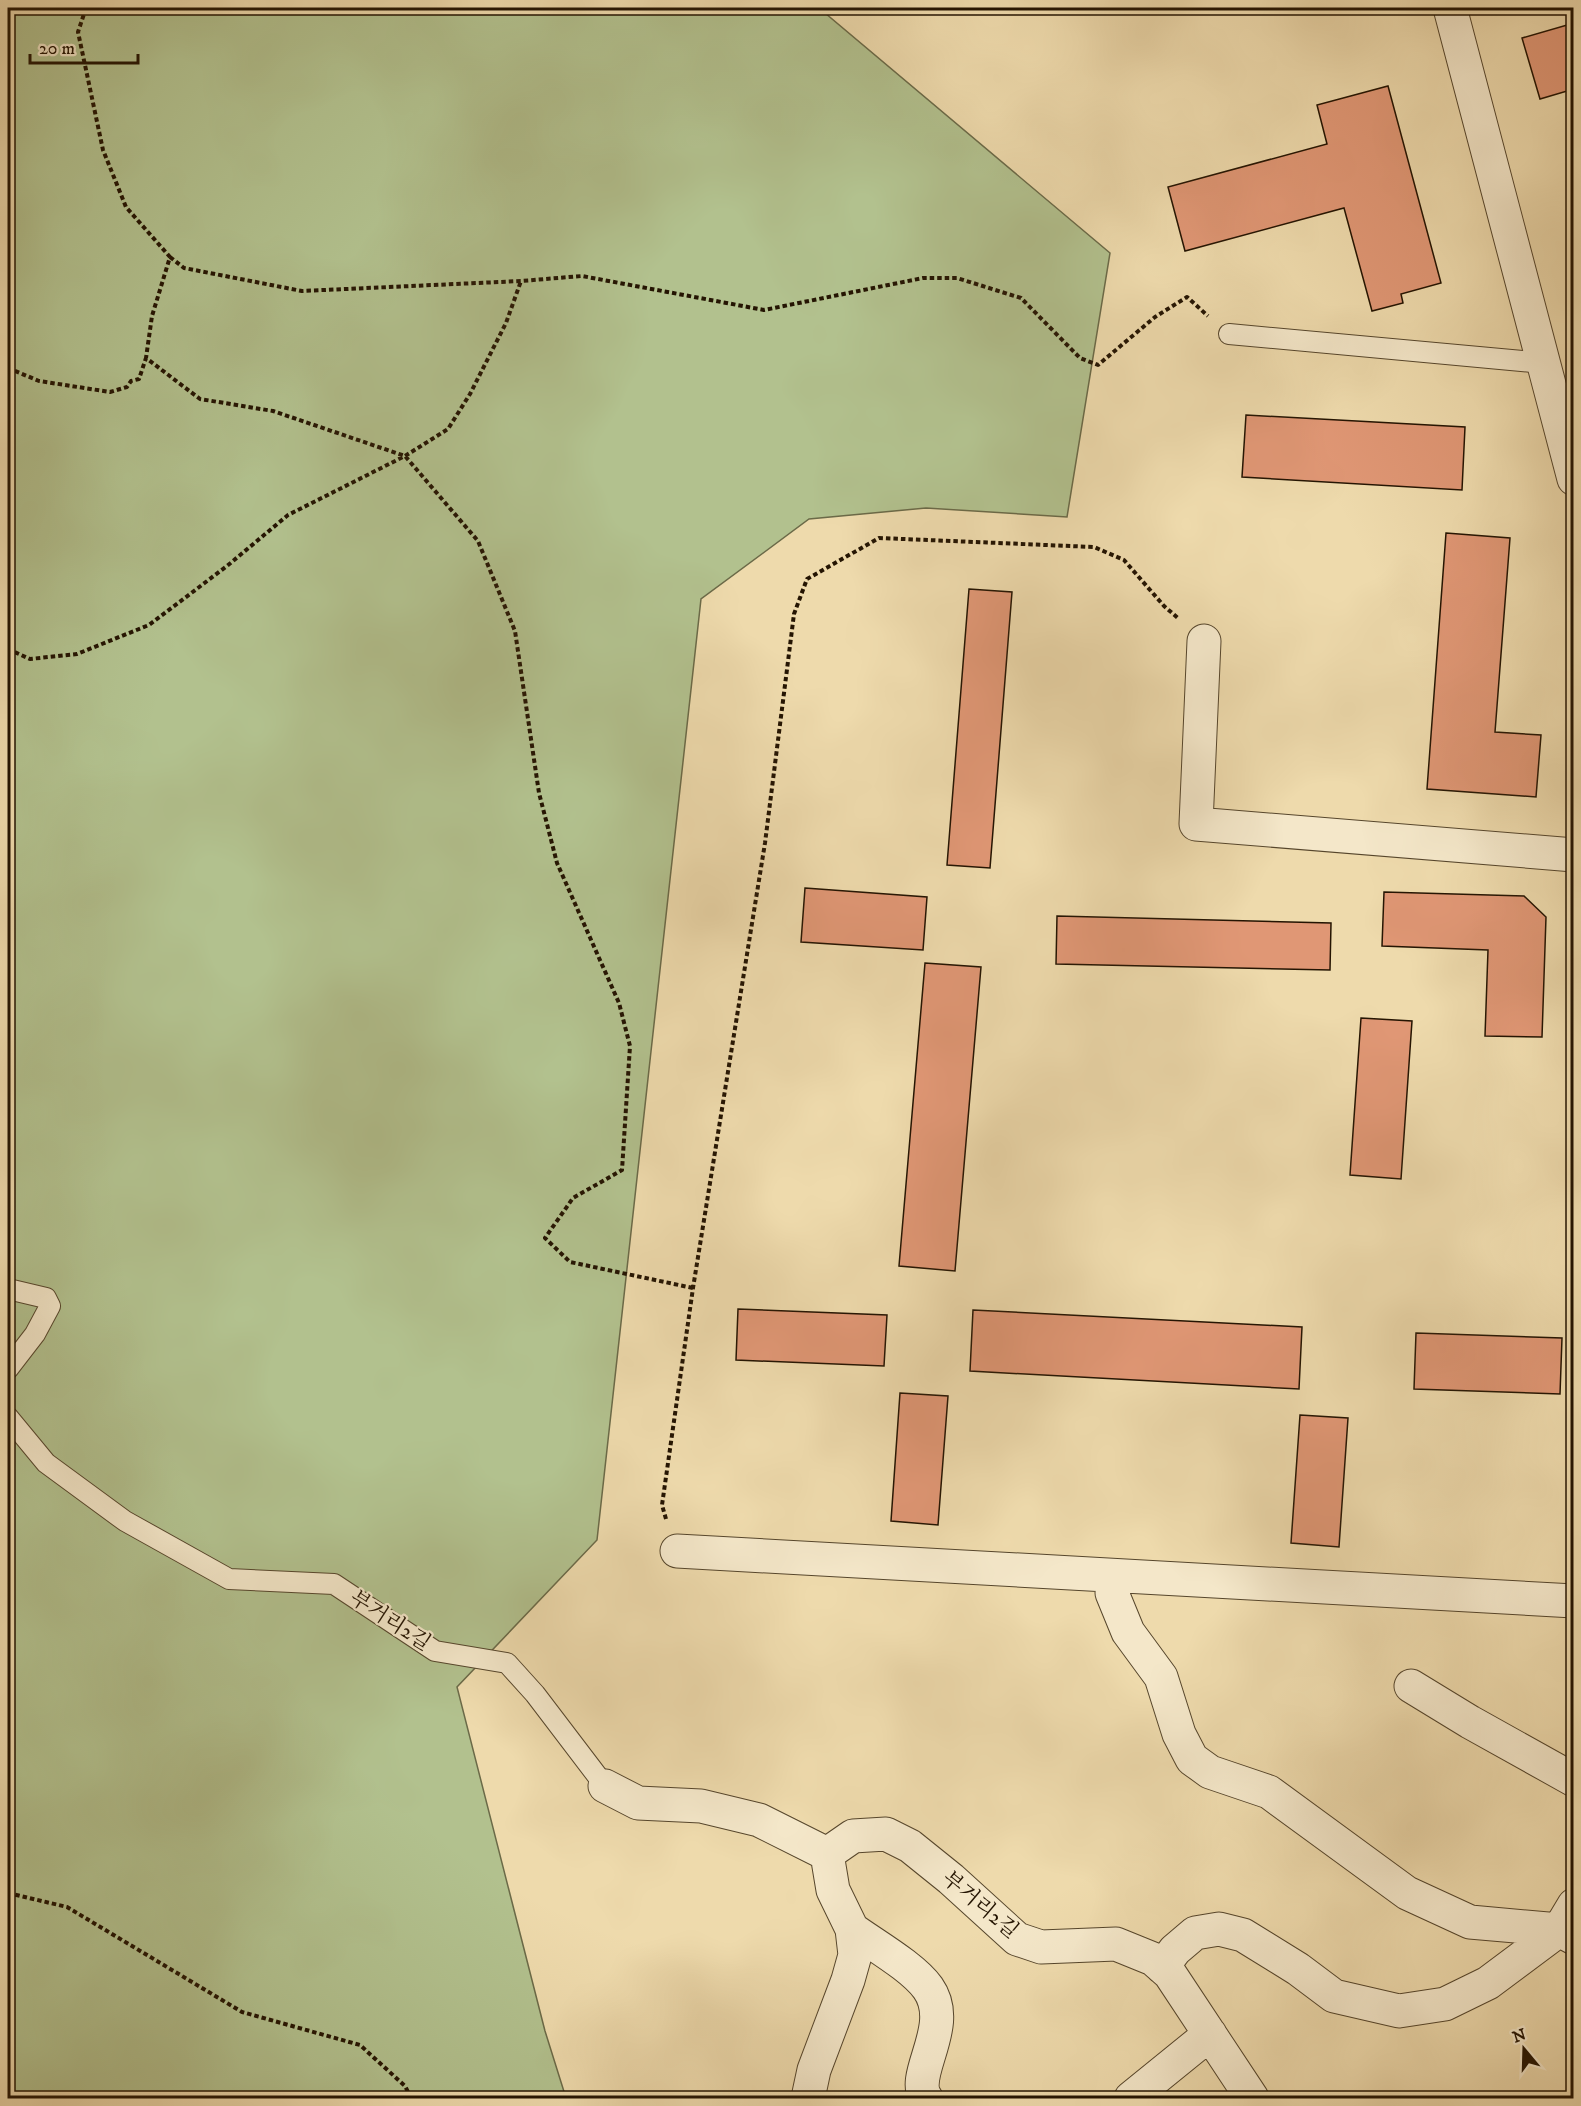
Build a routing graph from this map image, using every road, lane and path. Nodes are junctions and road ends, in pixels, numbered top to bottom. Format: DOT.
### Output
graph roads {
  1 [pos="86,8"];
  2 [pos="1450,8"];
  3 [pos="170,257"];
  4 [pos="521,281"];
  5 [pos="1229,334"];
  6 [pos="146,358"];
  7 [pos="1544,363"];
  8 [pos="8,368"];
  9 [pos="405,456"];
  10 [pos="1574,480"];
  11 [pos="1204,641"];
  12 [pos="8,649"];
  13 [pos="1574,855"];
  14 [pos="693,1288"];
  15 [pos="8,1289"];
  16 [pos="8,1369"];
  17 [pos="8,1417"];
  18 [pos="677,1551"];
  19 [pos="1112,1593"];
  20 [pos="1574,1601"];
  21 [pos="1411,1686"];
  22 [pos="1574,1779"];
  23 [pos="605,1786"];
  24 [pos="827,1854"];
  25 [pos="8,1893"];
  26 [pos="1569,1924"];
  27 [pos="852,1929"];
  28 [pos="1162,1967"];
  29 [pos="1210,2034"];
  30 [pos="411,2098"];
  31 [pos="808,2098"];
  32 [pos="926,2098"];
  33 [pos="1131,2098"];
  34 [pos="1252,2098"];
  1 -- 3 [label="path"];
  2 -- 7 [label="street"];
  3 -- 4 [label="path"];
  3 -- 6 [label="path"];
  4 -- 5 [label="path"];
  4 -- 9 [label="path"];
  5 -- 7 [label="lane"];
  6 -- 8 [label="path"];
  6 -- 9 [label="path"];
  7 -- 10 [label="street"];
  9 -- 12 [label="path"];
  9 -- 14 [label="path"];
  11 -- 13 [label="street"];
  11 -- 14 [label="path"];
  14 -- 18 [label="path"];
  15 -- 16 [label="lane"];
  17 -- 23 [label="lane, 부거리2길"];
  18 -- 20 [label="street"];
  19 -- 26 [label="street"];
  21 -- 22 [label="street"];
  23 -- 24 [label="street, 부거리2길"];
  24 -- 27 [label="street"];
  24 -- 28 [label="street, 부거리2길"];
  25 -- 30 [label="path"];
  26 -- 28 [label="street"];
  27 -- 31 [label="street"];
  27 -- 32 [label="street"];
  28 -- 29 [label="street, 부거리2길"];
  29 -- 33 [label="street"];
  29 -- 34 [label="street, 부거리2길"];
}
